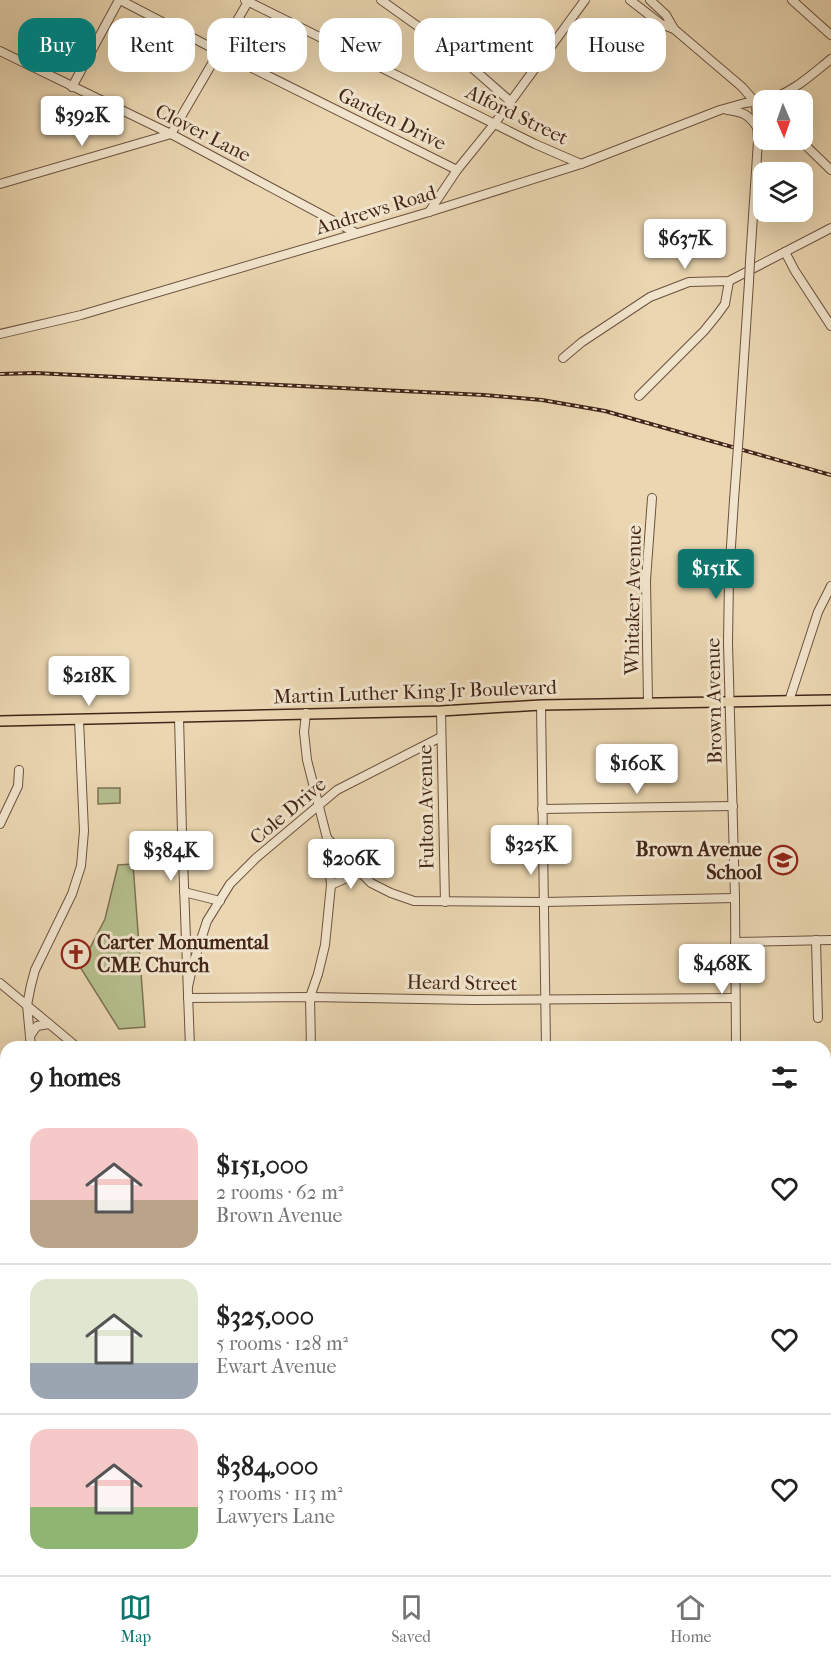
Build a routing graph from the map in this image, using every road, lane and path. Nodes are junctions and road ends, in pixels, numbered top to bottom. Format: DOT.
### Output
graph roads {
  1 [pos="120,0"];
  2 [pos="247,0"];
  3 [pos="381,0"];
  4 [pos="585,0"];
  5 [pos="630,0"];
  6 [pos="650,0"];
  7 [pos="792,0"];
  8 [pos="237,18"];
  9 [pos="674,29"];
  10 [pos="831,35"];
  11 [pos="207,45"];
  12 [pos="0,51"];
  13 [pos="831,59"];
  14 [pos="207,70"];
  15 [pos="260,72"];
  16 [pos="72,87"];
  17 [pos="790,90"];
  18 [pos="753,95"];
  19 [pos="510,101"];
  20 [pos="753,102"];
  21 [pos="720,110"];
  22 [pos="753,122"];
  23 [pos="495,123"];
  24 [pos="171,134"];
  25 [pos="757,150"];
  26 [pos="810,150"];
  27 [pos="581,164"];
  28 [pos="458,170"];
  29 [pos="831,170"];
  30 [pos="0,184"];
  31 [pos="429,212"];
  32 [pos="831,228"];
  33 [pos="356,233"];
  34 [pos="785,252"];
  35 [pos="729,281"];
  36 [pos="831,326"];
  37 [pos="0,334"];
  38 [pos="563,358"];
  39 [pos="639,396"];
  40 [pos="652,498"];
  41 [pos="831,586"];
  42 [pos="831,700"];
  43 [pos="729,701"];
  44 [pos="789,701"];
  45 [pos="648,703"];
  46 [pos="541,705"];
  47 [pos="441,711"];
  48 [pos="306,713"];
  49 [pos="179,717"];
  50 [pos="79,720"];
  51 [pos="0,722"];
  52 [pos="441,737"];
  53 [pos="19,770"];
  54 [pos="318,805"];
  55 [pos="733,806"];
  56 [pos="542,809"];
  57 [pos="0,824"];
  58 [pos="327,838"];
  59 [pos="360,872"];
  60 [pos="331,885"];
  61 [pos="184,892"];
  62 [pos="735,898"];
  63 [pos="219,901"];
  64 [pos="445,902"];
  65 [pos="544,902"];
  66 [pos="816,940"];
  67 [pos="831,940"];
  68 [pos="735,942"];
  69 [pos="0,983"];
  70 [pos="188,987"];
  71 [pos="188,998"];
  72 [pos="310,998"];
  73 [pos="735,998"];
  74 [pos="545,1000"];
  75 [pos="27,1005"];
  76 [pos="818,1018"];
  77 [pos="49,1024"];
  78 [pos="30,1036"];
  79 [pos="30,1041"];
  80 [pos="70,1041"];
  81 [pos="190,1041"];
  82 [pos="310,1041"];
  83 [pos="546,1041"];
  84 [pos="736,1041"];
  1 -- 11 [label="street, Garden Drive"];
  1 -- 16 [label="street"];
  2 -- 8 [label="street"];
  2 -- 23 [label="street, Alford Street"];
  3 -- 19 [label="street"];
  4 -- 19 [label="street"];
  5 -- 9 [label="street"];
  6 -- 9 [label="street"];
  7 -- 10 [label="street"];
  9 -- 18 [label="street"];
  12 -- 16 [label="street, Clover Lane"];
  13 -- 17 [label="street, Andrews Road"];
  14 -- 24 [label="street"];
  15 -- 28 [label="street, Garden Drive"];
  16 -- 24 [label="street, Clover Lane"];
  19 -- 23 [label="street"];
  20 -- 21 [label="street, Andrews Road"];
  21 -- 22 [label="street"];
  21 -- 27 [label="street, Andrews Road"];
  23 -- 27 [label="street, Alford Street"];
  23 -- 28 [label="street"];
  24 -- 30 [label="street"];
  24 -- 33 [label="street, Clover Lane"];
  25 -- 43 [label="street, Brown Avenue, bridge"];
  26 -- 29 [label="street"];
  27 -- 31 [label="street, Andrews Road"];
  28 -- 31 [label="street"];
  31 -- 33 [label="street, Andrews Road"];
  32 -- 34 [label="street"];
  33 -- 37 [label="street, Andrews Road"];
  34 -- 35 [label="street"];
  34 -- 36 [label="street"];
  35 -- 38 [label="street"];
  35 -- 39 [label="street"];
  40 -- 45 [label="street, Whitaker Avenue"];
  41 -- 44 [label="street"];
  42 -- 44 [label="main road, Martin Luther King Jr Boulevard"];
  43 -- 44 [label="main road, Martin Luther King Jr Boulevard"];
  43 -- 45 [label="main road, Martin Luther King Jr Boulevard"];
  43 -- 55 [label="street, Brown Avenue"];
  45 -- 46 [label="main road, Martin Luther King Jr Boulevard"];
  46 -- 47 [label="main road, Martin Luther King Jr Boulevard"];
  46 -- 56 [label="street"];
  47 -- 48 [label="main road, Martin Luther King Jr Boulevard"];
  47 -- 52 [label="street, Fulton Avenue"];
  48 -- 49 [label="main road, Martin Luther King Jr Boulevard"];
  48 -- 54 [label="street"];
  49 -- 50 [label="main road, Martin Luther King Jr Boulevard"];
  49 -- 61 [label="street"];
  50 -- 51 [label="main road, Martin Luther King Jr Boulevard"];
  50 -- 75 [label="street"];
  52 -- 54 [label="street, Cole Drive"];
  52 -- 64 [label="street, Fulton Avenue"];
  53 -- 57 [label="street"];
  54 -- 58 [label="street"];
  54 -- 63 [label="street, Cole Drive"];
  55 -- 56 [label="street"];
  55 -- 62 [label="street, Brown Avenue"];
  56 -- 65 [label="street"];
  58 -- 59 [label="street"];
  58 -- 60 [label="street"];
  59 -- 60 [label="street"];
  59 -- 64 [label="street"];
  60 -- 72 [label="street"];
  61 -- 63 [label="street"];
  61 -- 70 [label="street"];
  62 -- 65 [label="street"];
  62 -- 68 [label="street, Brown Avenue"];
  63 -- 70 [label="street, Cole Drive"];
  64 -- 65 [label="street"];
  65 -- 74 [label="street"];
  66 -- 67 [label="street"];
  66 -- 68 [label="street"];
  66 -- 76 [label="street"];
  68 -- 73 [label="street, Brown Avenue"];
  69 -- 75 [label="street"];
  70 -- 71 [label="street"];
  71 -- 72 [label="street, Heard Street"];
  71 -- 81 [label="street"];
  72 -- 74 [label="street, Heard Street"];
  72 -- 82 [label="street"];
  73 -- 74 [label="street, Heard Street"];
  73 -- 84 [label="street, Brown Avenue"];
  74 -- 83 [label="street"];
  75 -- 77 [label="street"];
  75 -- 78 [label="street"];
  77 -- 78 [label="street"];
  77 -- 80 [label="street"];
  78 -- 79 [label="street"];
}
